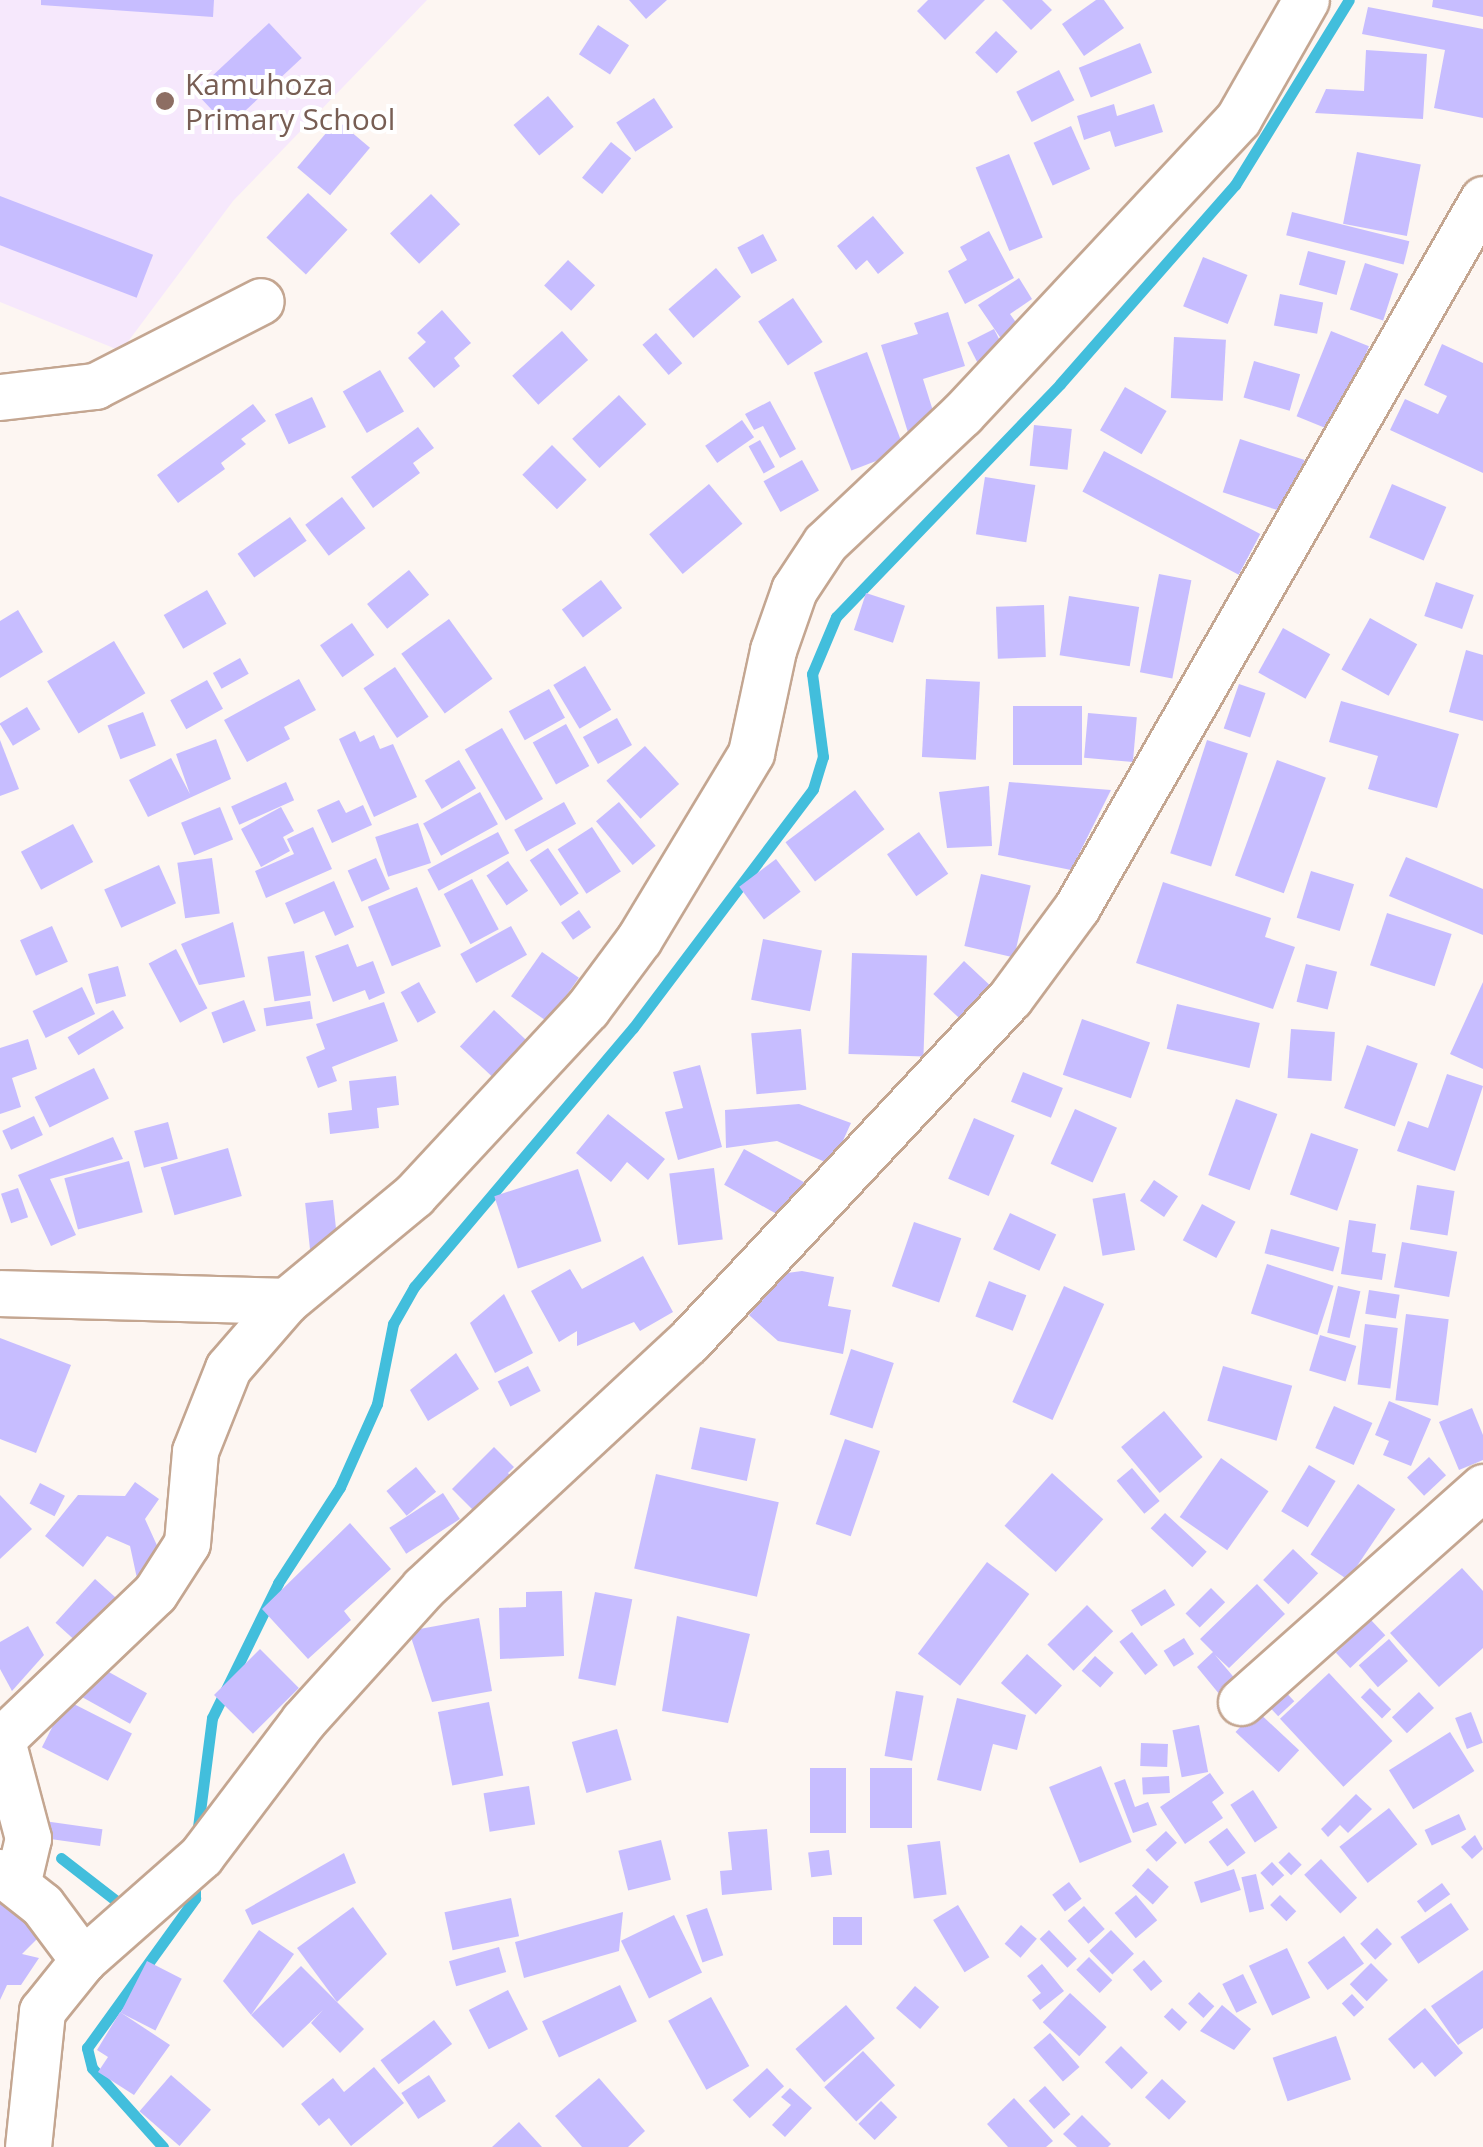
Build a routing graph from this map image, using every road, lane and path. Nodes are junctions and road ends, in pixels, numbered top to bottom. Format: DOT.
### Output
graph roads {
  1 [pos="1306,0"];
  2 [pos="1483,200"];
  3 [pos="260,301"];
  4 [pos="0,397"];
  5 [pos="0,1294"];
  6 [pos="286,1301"];
  7 [pos="1481,1494"];
  8 [pos="1241,1702"];
  9 [pos="1,1736"];
  10 [pos="9,1879"];
  11 [pos="83,1960"];
  12 [pos="28,2147"];
  1 -- 6 [label="street"];
  2 -- 11 [label="street"];
  3 -- 4 [label="street"];
  5 -- 6 [label="street"];
  6 -- 9 [label="street"];
  7 -- 8 [label="street"];
  9 -- 10 [label="street"];
  10 -- 11 [label="street"];
  11 -- 12 [label="street"];
}
